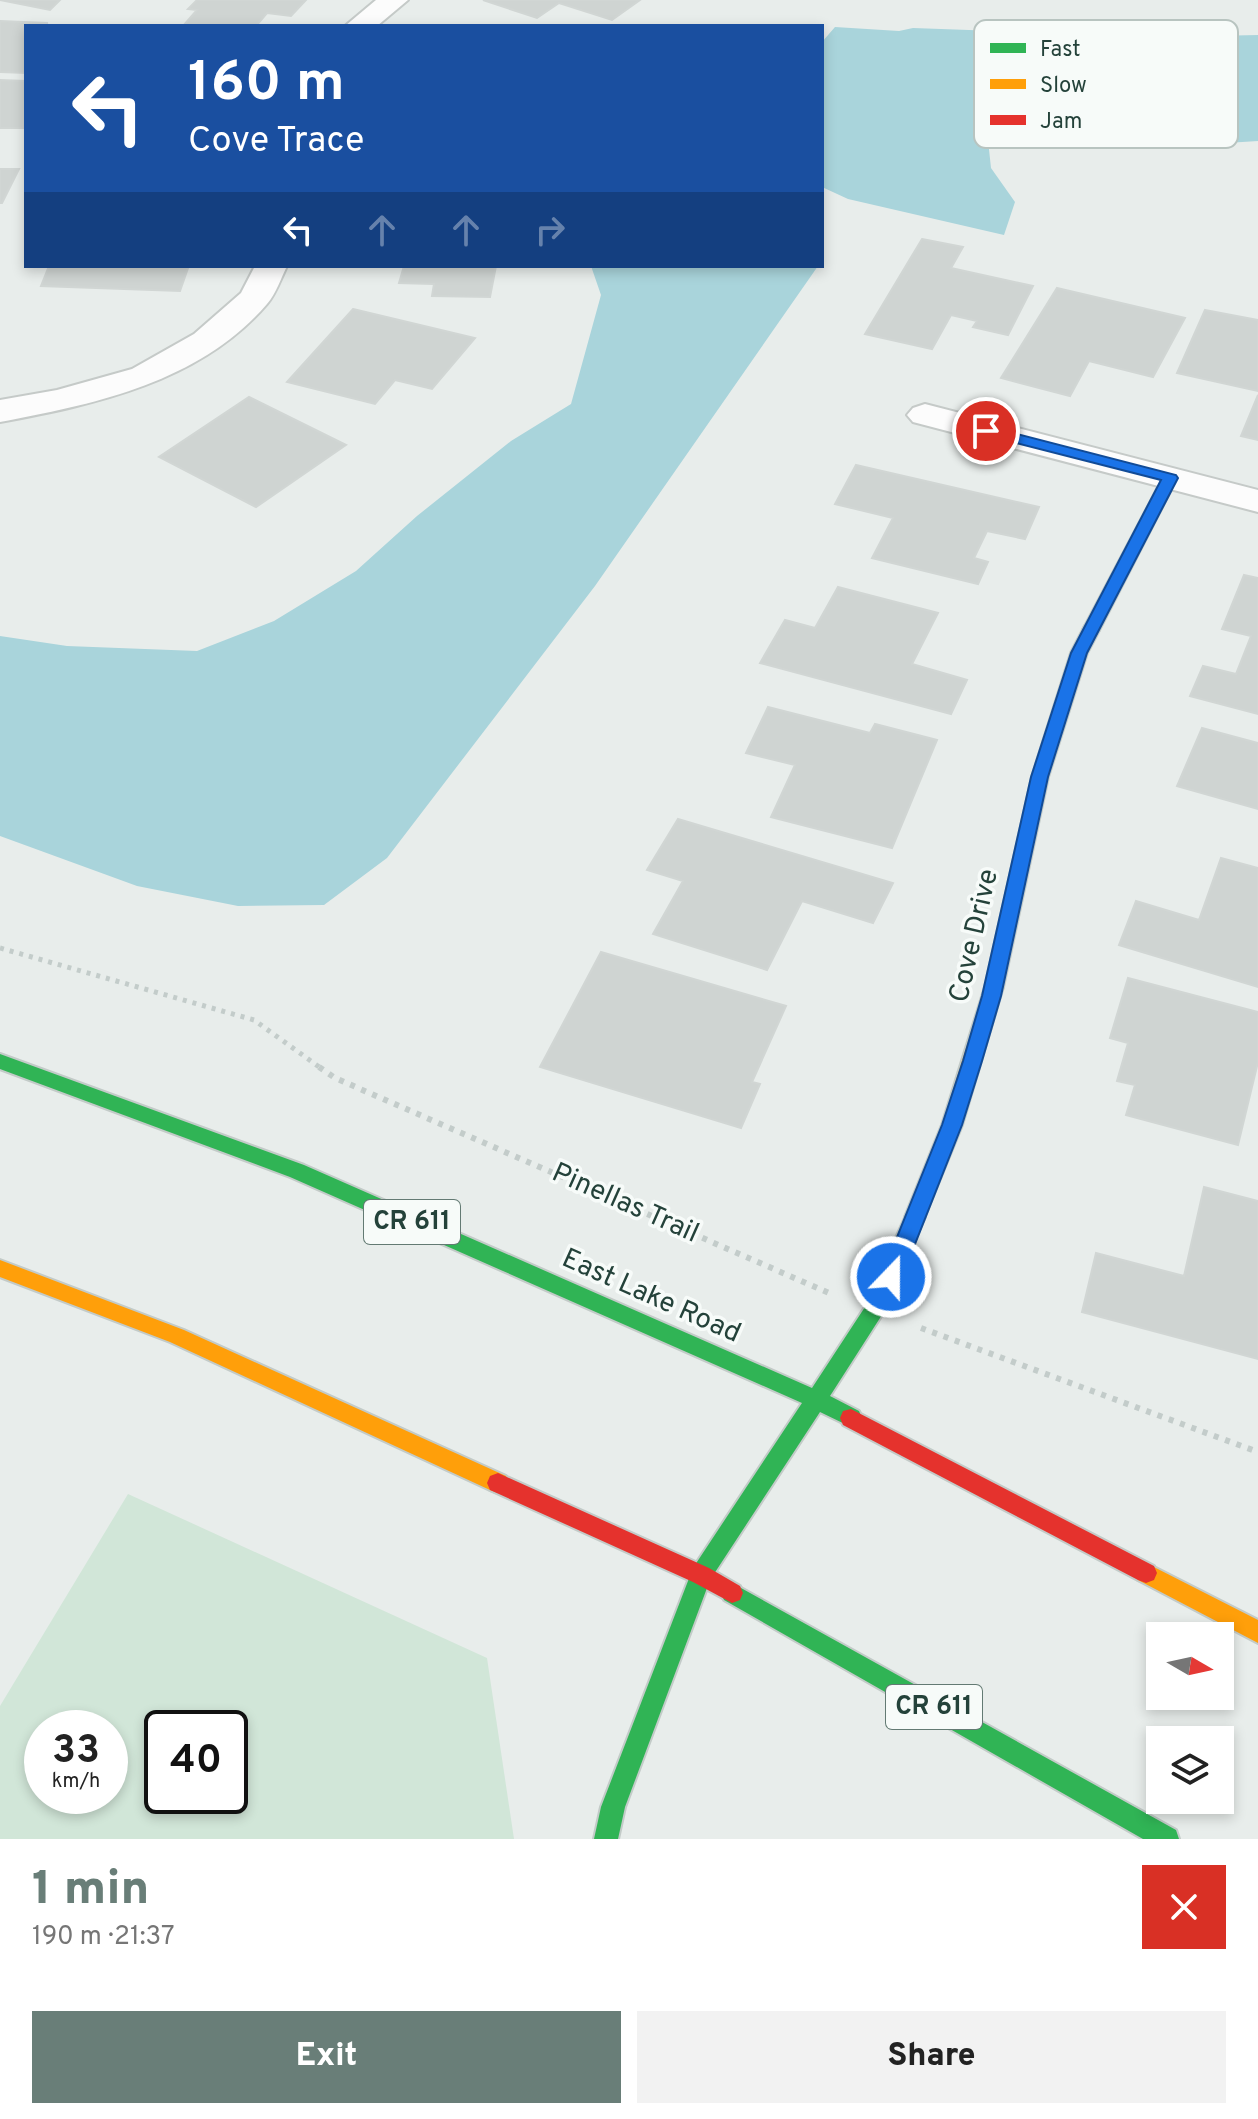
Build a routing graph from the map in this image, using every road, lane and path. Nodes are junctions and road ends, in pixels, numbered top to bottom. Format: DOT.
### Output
graph roads {
  1 [pos="394,0"];
  2 [pos="362,24"];
  3 [pos="270,268"];
  4 [pos="0,411"];
  5 [pos="925,415"];
  6 [pos="1170,478"];
  7 [pos="1258,501"];
  8 [pos="0,948"];
  9 [pos="0,1061"];
  10 [pos="0,1268"];
  11 [pos="873,1312"];
  12 [pos="817,1400"];
  13 [pos="1258,1452"];
  14 [pos="701,1575"];
  15 [pos="1258,1632"];
  16 [pos="606,1839"];
  17 [pos="1167,1839"];
  1 -- 2 [label="street"];
  3 -- 4 [label="street"];
  5 -- 6 [label="street"];
  6 -- 7 [label="street"];
  6 -- 11 [label="main road, Cove Drive"];
  8 -- 11 [label="path, Pinellas Trail"];
  9 -- 12 [label="main road, East Lake Road / CR 611"];
  10 -- 14 [label="main road, CR 611"];
  11 -- 12 [label="main road, Cove Drive"];
  11 -- 13 [label="path, Pinellas Trail"];
  12 -- 14 [label="main road, Cove Drive"];
  12 -- 15 [label="main road, East Lake Road / CR 611"];
  14 -- 16 [label="main road, Cove Drive"];
  14 -- 17 [label="main road, CR 611"];
}
